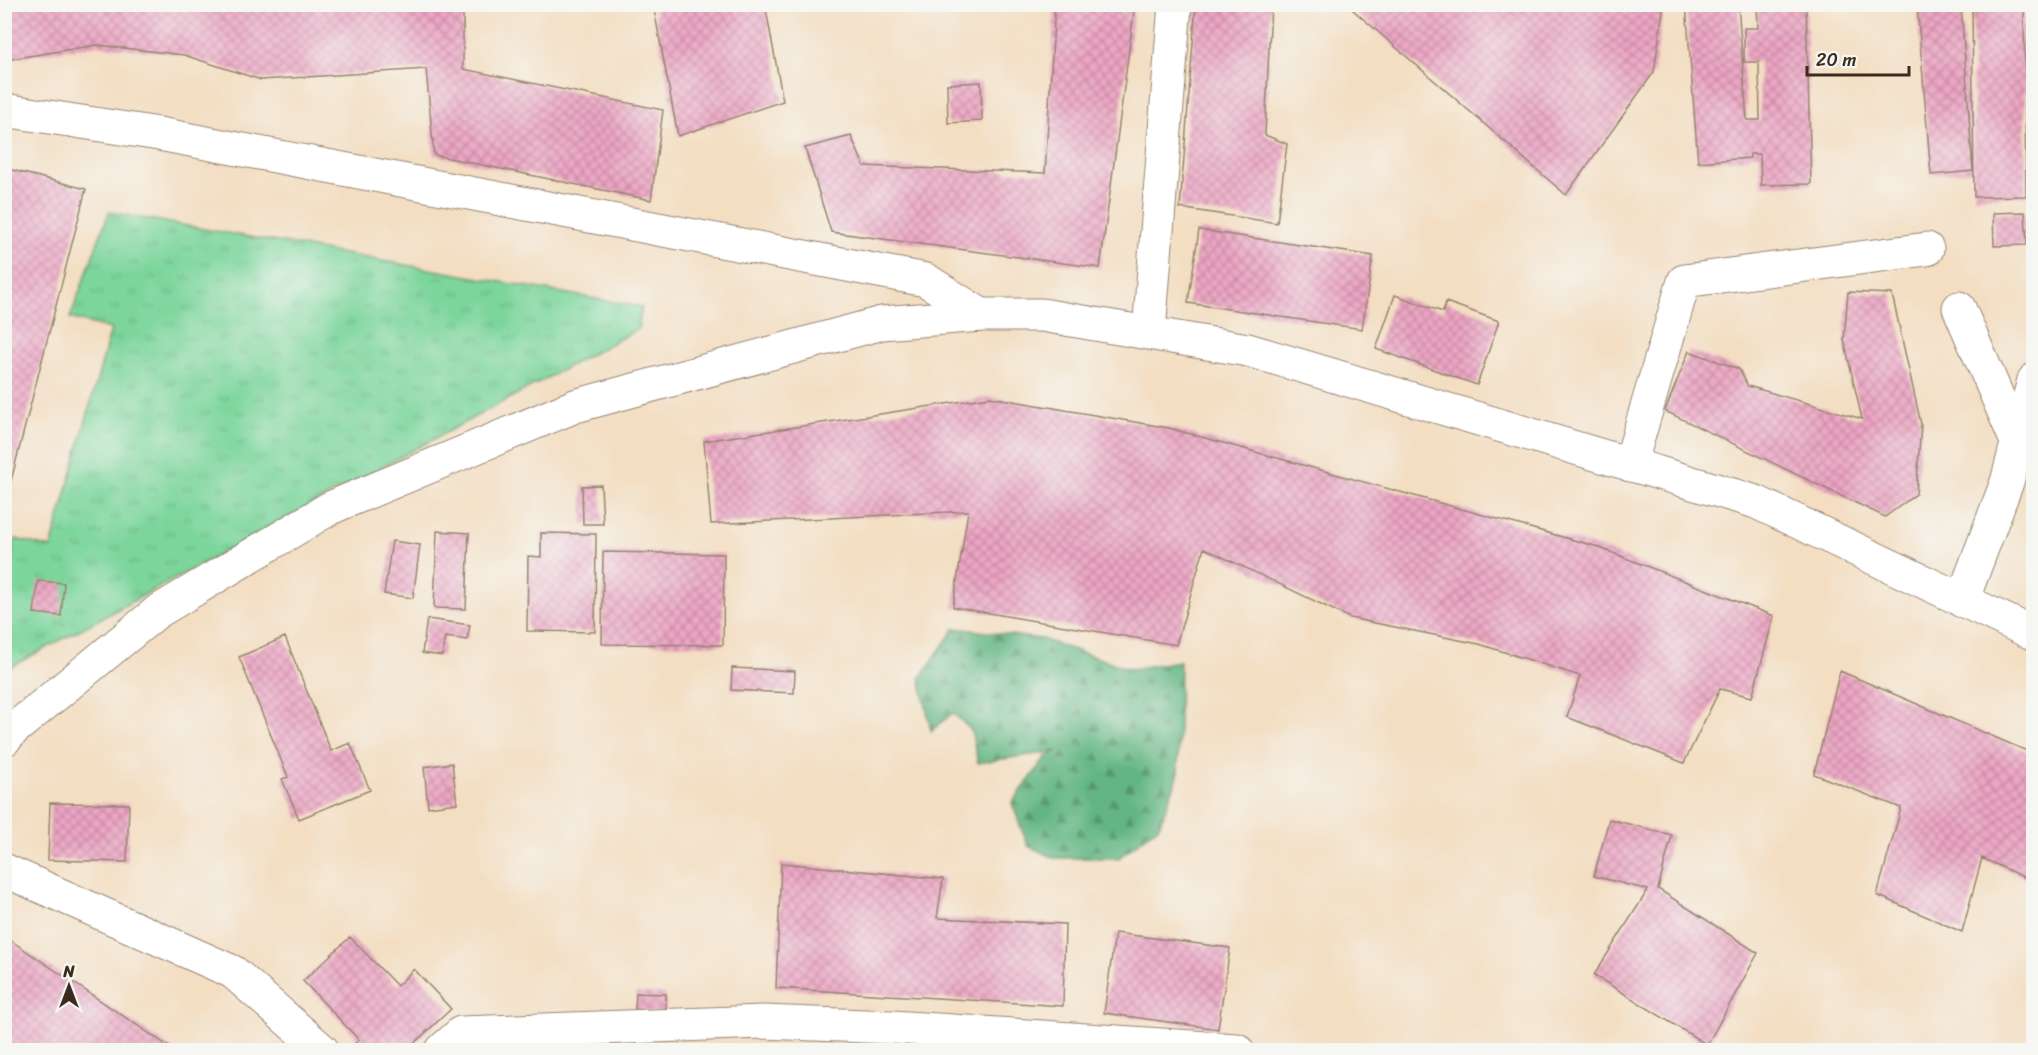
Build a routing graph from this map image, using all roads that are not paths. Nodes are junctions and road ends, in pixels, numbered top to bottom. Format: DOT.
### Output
graph roads {
  1 [pos="1175,4"];
  2 [pos="4,110"];
  3 [pos="1927,249"];
  4 [pos="1959,308"];
  5 [pos="981,315"];
  6 [pos="1149,332"];
  7 [pos="2034,380"];
  8 [pos="2017,442"];
  9 [pos="1630,465"];
  10 [pos="1962,601"];
  11 [pos="2034,633"];
  12 [pos="4,740"];
  13 [pos="4,870"];
  14 [pos="764,1036"];
  15 [pos="322,1050"];
  16 [pos="442,1050"];
  17 [pos="1237,1050"];
  1 -- 6 [label="street"];
  2 -- 5 [label="street"];
  3 -- 9 [label="street"];
  4 -- 8 [label="street"];
  5 -- 6 [label="street"];
  5 -- 12 [label="street"];
  6 -- 9 [label="street"];
  7 -- 8 [label="street"];
  8 -- 10 [label="street"];
  9 -- 10 [label="street"];
  10 -- 11 [label="street"];
  13 -- 15 [label="street"];
  14 -- 16 [label="street"];
  14 -- 17 [label="street"];
}
